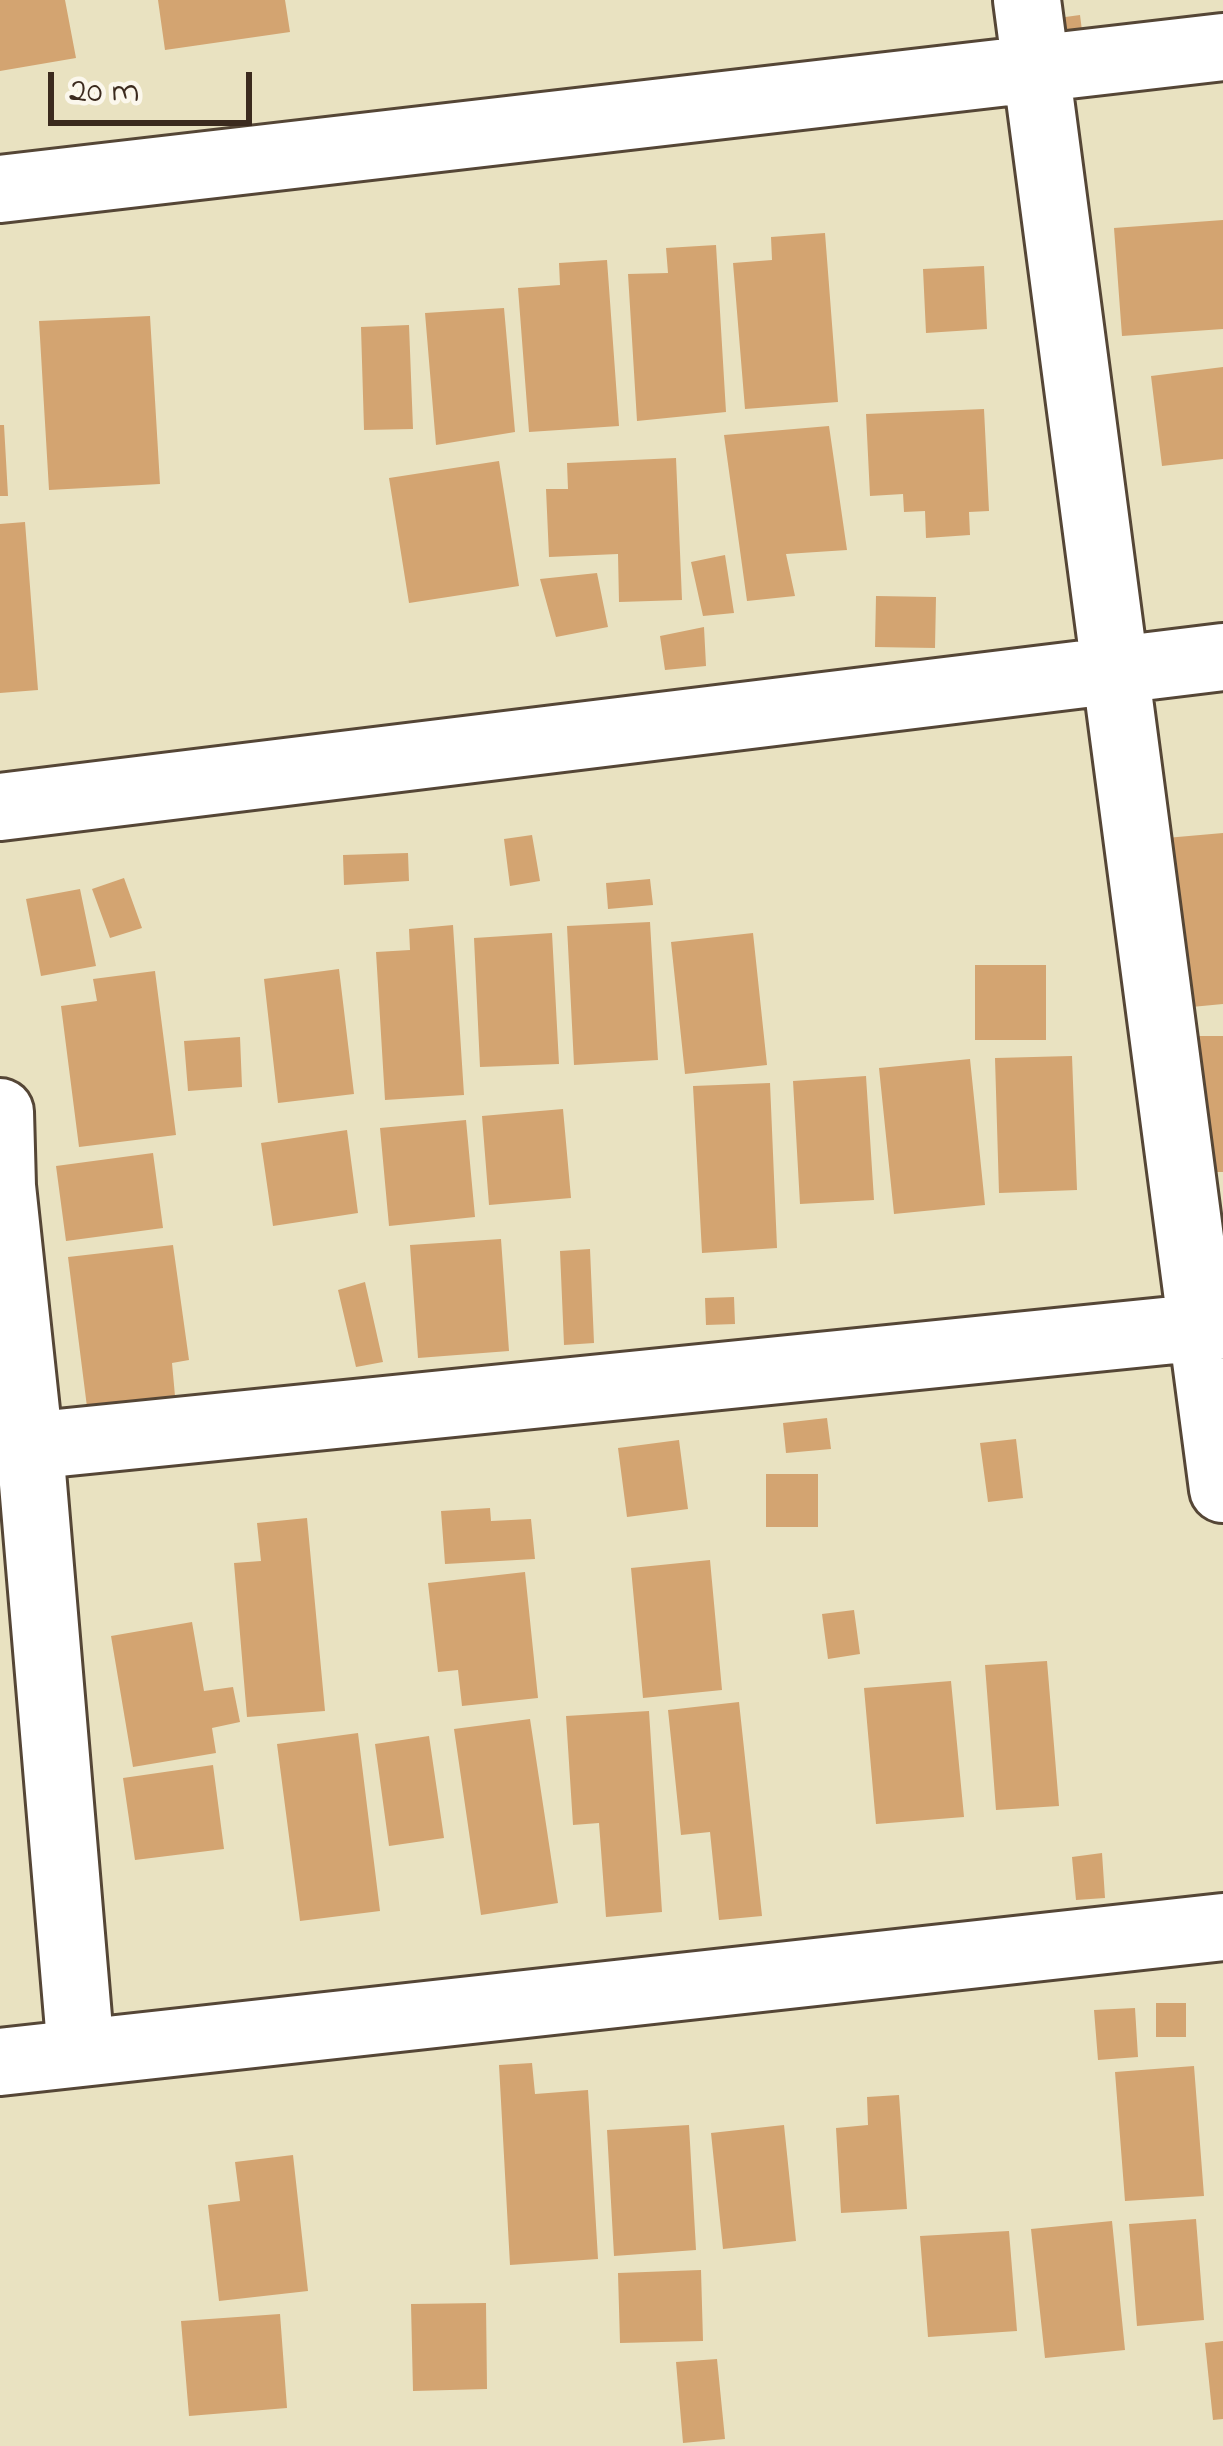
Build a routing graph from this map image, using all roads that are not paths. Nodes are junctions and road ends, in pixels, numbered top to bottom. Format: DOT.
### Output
graph roads {
  1 [pos="1027,0"];
  2 [pos="1223,47"];
  3 [pos="1036,69"];
  4 [pos="0,189"];
  5 [pos="1223,657"];
  6 [pos="1115,670"];
  7 [pos="0,807"];
  8 [pos="0,1112"];
  9 [pos="1212,1326"];
  10 [pos="15,1448"];
  11 [pos="1223,1489"];
  12 [pos="1223,1927"];
  13 [pos="81,2053"];
  14 [pos="0,2062"];
  1 -- 3 [label="street"];
  2 -- 3 [label="street"];
  3 -- 4 [label="street"];
  3 -- 6 [label="street"];
  5 -- 6 [label="street"];
  6 -- 7 [label="street"];
  6 -- 9 [label="street"];
  8 -- 10 [label="street"];
  9 -- 10 [label="street"];
  9 -- 11 [label="street"];
  10 -- 13 [label="street"];
  12 -- 13 [label="street"];
  13 -- 14 [label="street"];
}
